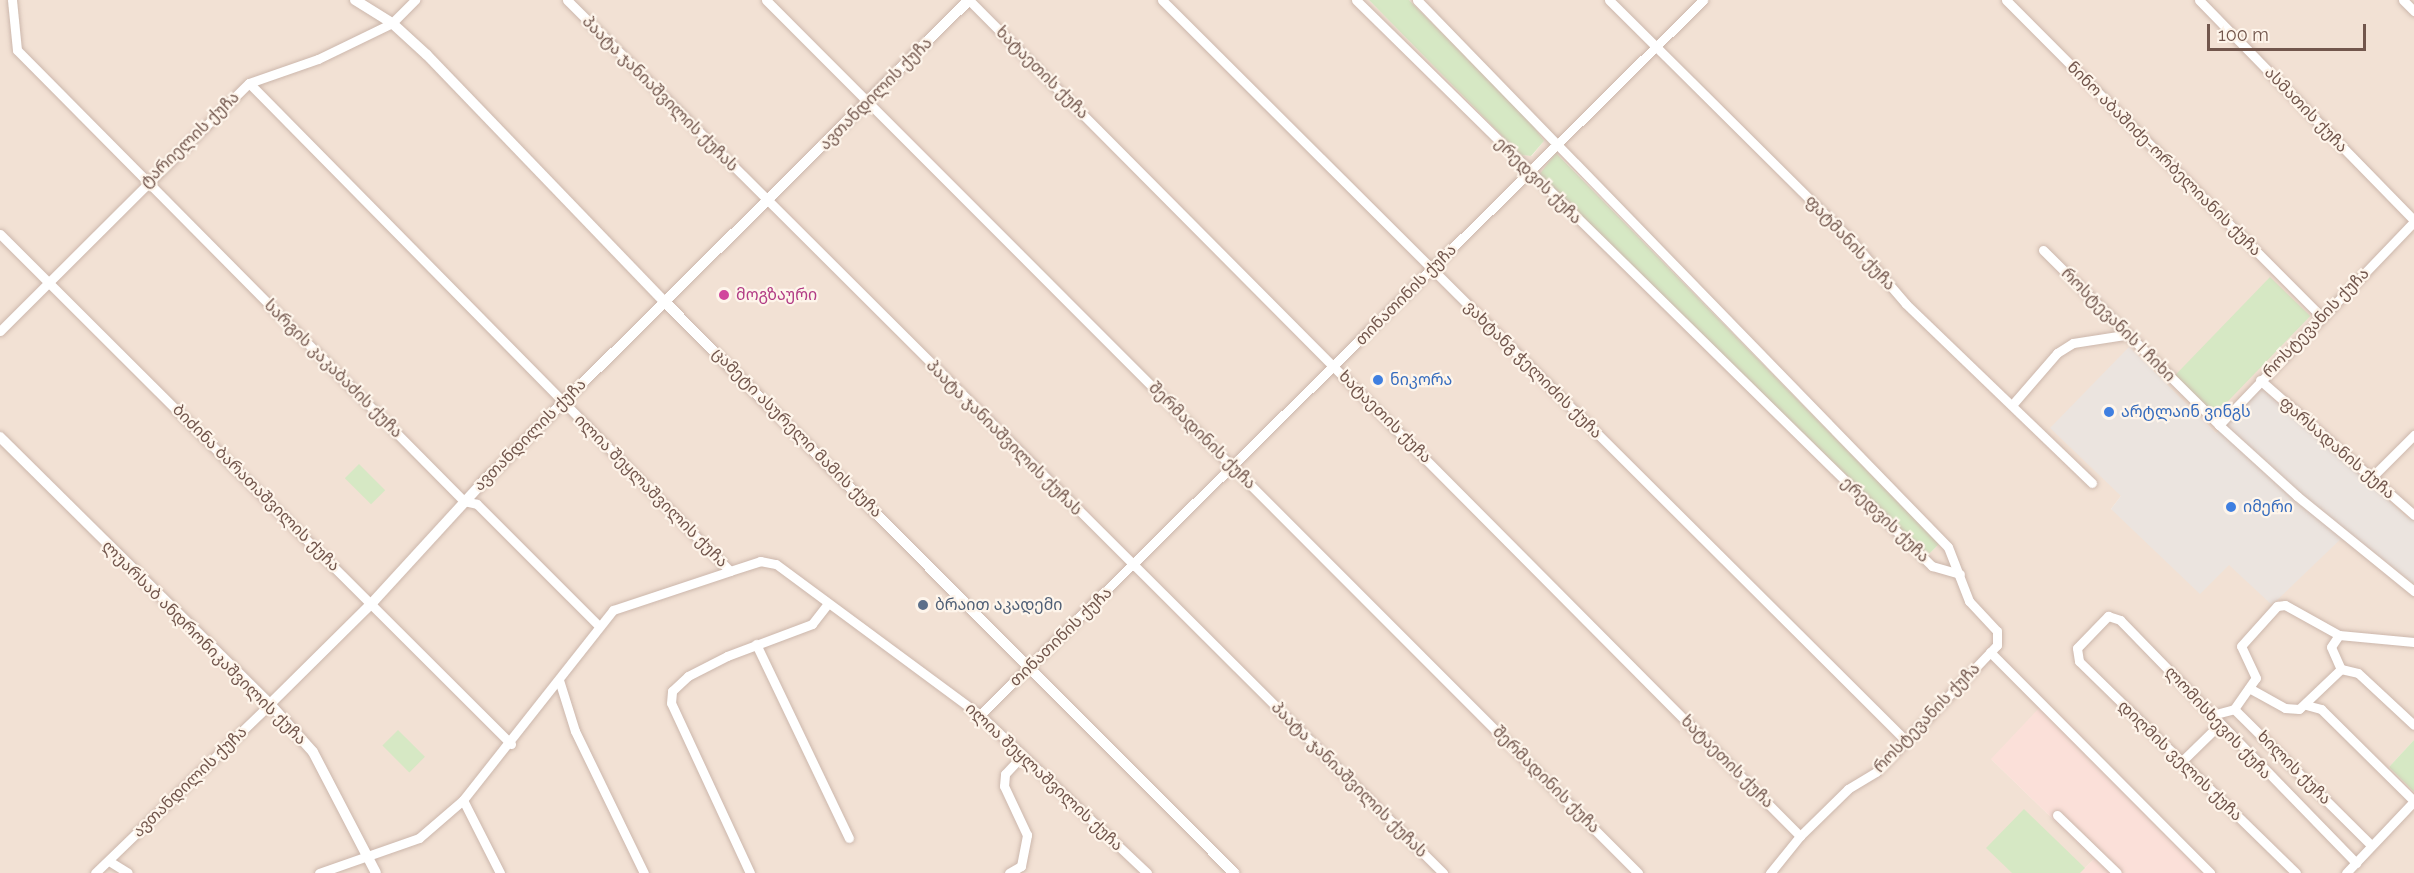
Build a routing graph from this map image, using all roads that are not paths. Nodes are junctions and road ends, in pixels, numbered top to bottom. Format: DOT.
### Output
graph roads {
  1 [pos="12,0"];
  2 [pos="355,0"];
  3 [pos="415,0"];
  4 [pos="567,0"];
  5 [pos="766,0"];
  6 [pos="969,0"];
  7 [pos="1162,0"];
  8 [pos="1356,0"];
  9 [pos="1417,0"];
  10 [pos="1609,0"];
  11 [pos="1703,0"];
  12 [pos="2006,0"];
  13 [pos="2199,0"];
  14 [pos="2403,0"];
  15 [pos="2414,11"];
  16 [pos="392,23"];
  17 [pos="1657,46"];
  18 [pos="249,83"];
  19 [pos="868,102"];
  20 [pos="1557,145"];
  21 [pos="1529,173"];
  22 [pos="148,180"];
  23 [pos="767,203"];
  24 [pos="2414,221"];
  25 [pos="0,234"];
  26 [pos="2043,250"];
  27 [pos="1432,270"];
  28 [pos="49,284"];
  29 [pos="666,303"];
  30 [pos="2322,317"];
  31 [pos="0,332"];
  32 [pos="2124,335"];
  33 [pos="1334,366"];
  34 [pos="2260,380"];
  35 [pos="563,402"];
  36 [pos="2012,405"];
  37 [pos="2219,424"];
  38 [pos="2414,435"];
  39 [pos="0,436"];
  40 [pos="1233,467"];
  41 [pos="2371,478"];
  42 [pos="2092,483"];
  43 [pos="464,501"];
  44 [pos="2414,515"];
  45 [pos="1133,566"];
  46 [pos="730,571"];
  47 [pos="1960,574"];
  48 [pos="2414,591"];
  49 [pos="373,602"];
  50 [pos="827,605"];
  51 [pos="598,625"];
  52 [pos="2339,635"];
  53 [pos="2414,642"];
  54 [pos="756,644"];
  55 [pos="2079,645"];
  56 [pos="1990,652"];
  57 [pos="1031,668"];
  58 [pos="2341,669"];
  59 [pos="559,680"];
  60 [pos="2249,688"];
  61 [pos="270,704"];
  62 [pos="2306,705"];
  63 [pos="2234,709"];
  64 [pos="980,715"];
  65 [pos="2212,715"];
  66 [pos="2220,723"];
  67 [pos="2414,725"];
  68 [pos="1904,739"];
  69 [pos="511,744"];
  70 [pos="1022,756"];
  71 [pos="2181,762"];
  72 [pos="463,800"];
  73 [pos="2414,801"];
  74 [pos="2057,815"];
  75 [pos="1800,836"];
  76 [pos="849,838"];
  77 [pos="2370,844"];
  78 [pos="367,854"];
  79 [pos="109,861"];
  80 [pos="2356,863"];
  81 [pos="95,873"];
  82 [pos="128,873"];
  83 [pos="319,873"];
  84 [pos="376,873"];
  85 [pos="500,873"];
  86 [pos="644,873"];
  87 [pos="750,873"];
  88 [pos="1009,873"];
  89 [pos="1147,873"];
  90 [pos="1234,873"];
  91 [pos="1443,873"];
  92 [pos="1638,873"];
  93 [pos="1770,873"];
  94 [pos="2116,873"];
  95 [pos="2210,873"];
  96 [pos="2296,873"];
  97 [pos="2346,873"];
  1 -- 22 [label="street, სარგის კაკაბაძის ქუჩა"];
  2 -- 16 [label="street, ცამეტი ასურელი მამის ქუჩა"];
  3 -- 16 [label="street, ტარიელის ქუჩა"];
  4 -- 23 [label="street, პაატა ჯანიაშვილის ქუჩას"];
  5 -- 19 [label="street, შერმადინის ქუჩა"];
  6 -- 19 [label="street, ავთანდილის ქუჩა"];
  6 -- 33 [label="street, ხატაეთის ქუჩა"];
  7 -- 27 [label="street, ვახტანგ ჭელიძის ქუჩა"];
  8 -- 21 [label="street, ერედვის ქუჩა"];
  9 -- 20 [label="street, ერედვის ქუჩა"];
  10 -- 17 [label="street, ფატმანის ქუჩა"];
  11 -- 17 [label="street, თინათინის ქუჩა"];
  12 -- 30 [label="street, ნინო აბაშიძე-ორბელიანის ქუჩა"];
  13 -- 24 [label="street, ასმათის ქუჩა"];
  14 -- 15 [label="street"];
  16 -- 18 [label="street, ტარიელის ქუჩა"];
  16 -- 29 [label="street, ცამეტი ასურელი მამის ქუჩა"];
  17 -- 20 [label="street, თინათინის ქუჩა"];
  17 -- 36 [label="street, ფატმანის ქუჩა"];
  18 -- 22 [label="street, ტარიელის ქუჩა"];
  18 -- 35 [label="street, ილია შეყლაშვილის ქუჩა"];
  19 -- 23 [label="street, ავთანდილის ქუჩა"];
  19 -- 40 [label="street, შერმადინის ქუჩა"];
  20 -- 21 [label="street, თინათინის ქუჩა"];
  20 -- 47 [label="street, ერედვის ქუჩა"];
  21 -- 27 [label="street, თინათინის ქუჩა"];
  21 -- 47 [label="street, ერედვის ქუჩა"];
  22 -- 28 [label="street, ტარიელის ქუჩა"];
  22 -- 43 [label="street, სარგის კაკაბაძის ქუჩა"];
  23 -- 29 [label="street, ავთანდილის ქუჩა"];
  23 -- 45 [label="street, პაატა ჯანიაშვილის ქუჩას"];
  24 -- 30 [label="street, როსტევანის ქუჩა"];
  25 -- 28 [label="street, ბიძინა ბარათაშვილის ქუჩა"];
  26 -- 32 [label="street, როსტევანის I ჩიხი"];
  27 -- 33 [label="street, თინათინის ქუჩა"];
  27 -- 68 [label="street, ვახტანგ ჭელიძის ქუჩა"];
  28 -- 31 [label="street, ტარიელის ქუჩა"];
  28 -- 49 [label="street, ბიძინა ბარათაშვილის ქუჩა"];
  29 -- 35 [label="street, ავთანდილის ქუჩა"];
  29 -- 57 [label="street, ცამეტი ასურელი მამის ქუჩა"];
  30 -- 34 [label="street, როსტევანის ქუჩა"];
  32 -- 36 [label="street"];
  32 -- 37 [label="street, როსტევანის I ჩიხი"];
  33 -- 40 [label="street, თინათინის ქუჩა"];
  33 -- 75 [label="street, ხატაეთის ქუჩა"];
  34 -- 37 [label="street, როსტევანის ქუჩა"];
  34 -- 41 [label="street, ფარსადანის ქუჩა"];
  35 -- 43 [label="street, ავთანდილის ქუჩა"];
  35 -- 46 [label="street, ილია შეყლაშვილის ქუჩა"];
  36 -- 42 [label="street, ფატმანის ქუჩა"];
  37 -- 48 [label="street, როსტევანის I ჩიხი"];
  38 -- 41 [label="street"];
  39 -- 61 [label="street, ლუარსაბ ანდრონიკაშვილის ქუჩა"];
  40 -- 45 [label="street, თინათინის ქუჩა"];
  40 -- 92 [label="street, შერმადინის ქუჩა"];
  41 -- 44 [label="street, ფარსადანის ქუჩა"];
  43 -- 49 [label="street, ავთანდილის ქუჩა"];
  43 -- 51 [label="street, სარგის კაკაბაძის ქუჩა"];
  45 -- 57 [label="street, თინათინის ქუჩა"];
  45 -- 91 [label="street, პაატა ჯანიაშვილის ქუჩას"];
  46 -- 50 [label="street, ილია შეყლაშვილის ქუჩა"];
  46 -- 51 [label="street"];
  47 -- 56 [label="street, როსტევანის ქუჩა"];
  49 -- 61 [label="street, ავთანდილის ქუჩა"];
  49 -- 69 [label="street, ბიძინა ბარათაშვილის ქუჩა"];
  50 -- 54 [label="street"];
  50 -- 64 [label="street, ილია შეყლაშვილის ქუჩა"];
  51 -- 59 [label="street"];
  52 -- 53 [label="street"];
  52 -- 58 [label="street"];
  52 -- 60 [label="street"];
  54 -- 76 [label="street"];
  54 -- 87 [label="street"];
  55 -- 65 [label="street, ლომისხევის ქუჩა"];
  55 -- 71 [label="street, დიღმის ველის ქუჩა"];
  56 -- 68 [label="street, როსტევანის ქუჩა"];
  56 -- 95 [label="street"];
  57 -- 64 [label="street, თინათინის ქუჩა"];
  57 -- 90 [label="street, ცამეტი ასურელი მამის ქუჩა"];
  58 -- 62 [label="street"];
  58 -- 67 [label="street"];
  59 -- 69 [label="street"];
  59 -- 86 [label="street"];
  60 -- 62 [label="street"];
  60 -- 63 [label="street"];
  61 -- 78 [label="street, ლუარსაბ ანდრონიკაშვილის ქუჩა"];
  61 -- 79 [label="street, ავთანდილის ქუჩა"];
  62 -- 73 [label="street"];
  63 -- 65 [label="street"];
  63 -- 77 [label="street, ხილის ქუჩა"];
  64 -- 70 [label="street, ილია შეყლაშვილის ქუჩა"];
  65 -- 66 [label="street, ლომისხევის ქუჩა"];
  66 -- 71 [label="street"];
  66 -- 80 [label="street, ლომისხევის ქუჩა"];
  68 -- 75 [label="street, როსტევანის ქუჩა"];
  69 -- 72 [label="street"];
  70 -- 88 [label="street"];
  70 -- 89 [label="street, ილია შეყლაშვილის ქუჩა"];
  71 -- 96 [label="street, დიღმის ველის ქუჩა"];
  72 -- 78 [label="street"];
  72 -- 85 [label="street"];
  73 -- 77 [label="street"];
  74 -- 94 [label="street"];
  75 -- 93 [label="street, როსტევანის ქუჩა"];
  77 -- 80 [label="street"];
  78 -- 83 [label="street"];
  78 -- 84 [label="street, ლუარსაბ ანდრონიკაშვილის ქუჩა"];
  79 -- 81 [label="street, ავთანდილის ქუჩა"];
  79 -- 82 [label="street"];
  80 -- 97 [label="street"];
}
